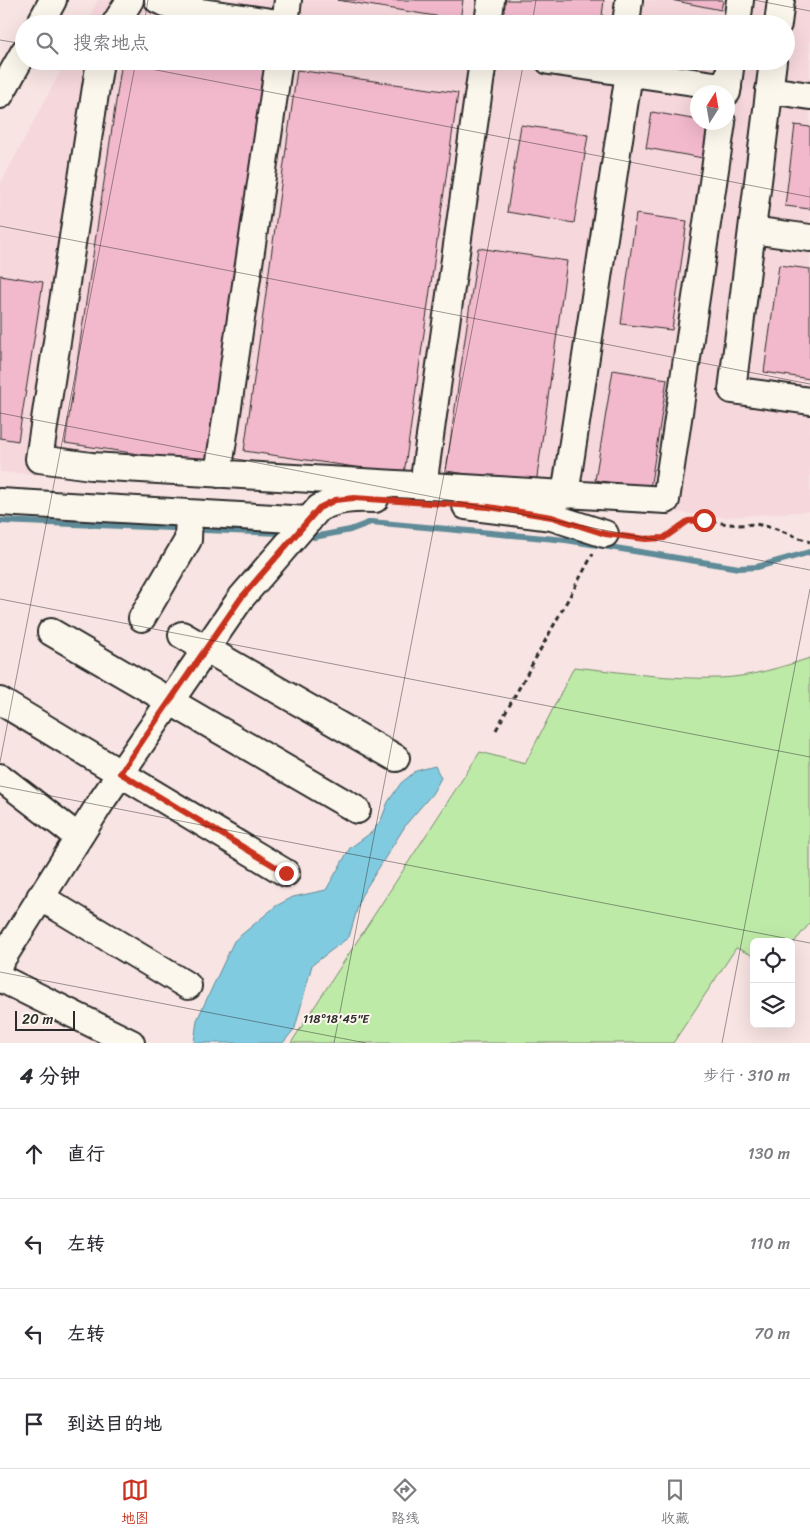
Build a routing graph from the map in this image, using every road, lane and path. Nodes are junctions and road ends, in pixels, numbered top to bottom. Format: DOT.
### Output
graph roads {
  1 [pos="53,0"];
  2 [pos="130,0"];
  3 [pos="288,0"];
  4 [pos="491,0"];
  5 [pos="629,0"];
  6 [pos="740,0"];
  7 [pos="781,0"];
  8 [pos="173,3"];
  9 [pos="45,15"];
  10 [pos="121,15"];
  11 [pos="237,15"];
  12 [pos="286,15"];
  13 [pos="489,15"];
  14 [pos="627,15"];
  15 [pos="738,15"];
  16 [pos="779,15"];
  17 [pos="15,68"];
  18 [pos="99,70"];
  19 [pos="278,70"];
  20 [pos="482,70"];
  21 [pos="622,70"];
  22 [pos="632,70"];
  23 [pos="730,70"];
  24 [pos="772,70"];
  25 [pos="703,85"];
  26 [pos="728,85"];
  27 [pos="769,90"];
  28 [pos="0,95"];
  29 [pos="810,96"];
  30 [pos="721,130"];
  31 [pos="752,230"];
  32 [pos="810,238"];
  33 [pos="810,401"];
  34 [pos="218,474"];
  35 [pos="423,486"];
  36 [pos="565,495"];
  37 [pos="0,502"];
  38 [pos="189,513"];
  39 [pos="309,520"];
  40 [pos="605,534"];
  41 [pos="810,542"];
  42 [pos="142,618"];
  43 [pos="51,632"];
  44 [pos="182,635"];
  45 [pos="206,649"];
  46 [pos="0,701"];
  47 [pos="170,701"];
  48 [pos="496,730"];
  49 [pos="396,758"];
  50 [pos="120,773"];
  51 [pos="0,777"];
  52 [pos="357,810"];
  53 [pos="78,837"];
  54 [pos="286,873"];
  55 [pos="40,896"];
  56 [pos="0,962"];
  57 [pos="0,978"];
  58 [pos="188,986"];
  59 [pos="131,1043"];
  1 -- 9 [label="street"];
  2 -- 10 [label="street"];
  3 -- 12 [label="street"];
  4 -- 13 [label="street"];
  5 -- 14 [label="street"];
  6 -- 15 [label="street"];
  7 -- 16 [label="street"];
  8 -- 11 [label="street"];
  17 -- 28 [label="street"];
  18 -- 34 [label="street"];
  19 -- 34 [label="street"];
  20 -- 35 [label="street"];
  21 -- 36 [label="street"];
  22 -- 25 [label="street"];
  23 -- 26 [label="street"];
  24 -- 27 [label="street"];
  27 -- 29 [label="street"];
  27 -- 31 [label="street"];
  30 -- 36 [label="street"];
  31 -- 32 [label="street"];
  31 -- 33 [label="street"];
  34 -- 35 [label="street"];
  35 -- 36 [label="street"];
  37 -- 38 [label="street"];
  38 -- 39 [label="street"];
  38 -- 42 [label="street"];
  39 -- 40 [label="street"];
  39 -- 45 [label="street"];
  40 -- 41 [label="path"];
  40 -- 48 [label="path"];
  43 -- 47 [label="street"];
  44 -- 45 [label="street"];
  45 -- 47 [label="street"];
  45 -- 49 [label="street"];
  46 -- 50 [label="street"];
  47 -- 50 [label="street"];
  47 -- 52 [label="street"];
  50 -- 53 [label="street"];
  50 -- 54 [label="street"];
  51 -- 53 [label="street"];
  53 -- 55 [label="street"];
  55 -- 56 [label="street"];
  55 -- 58 [label="street"];
  57 -- 59 [label="street"];
}
